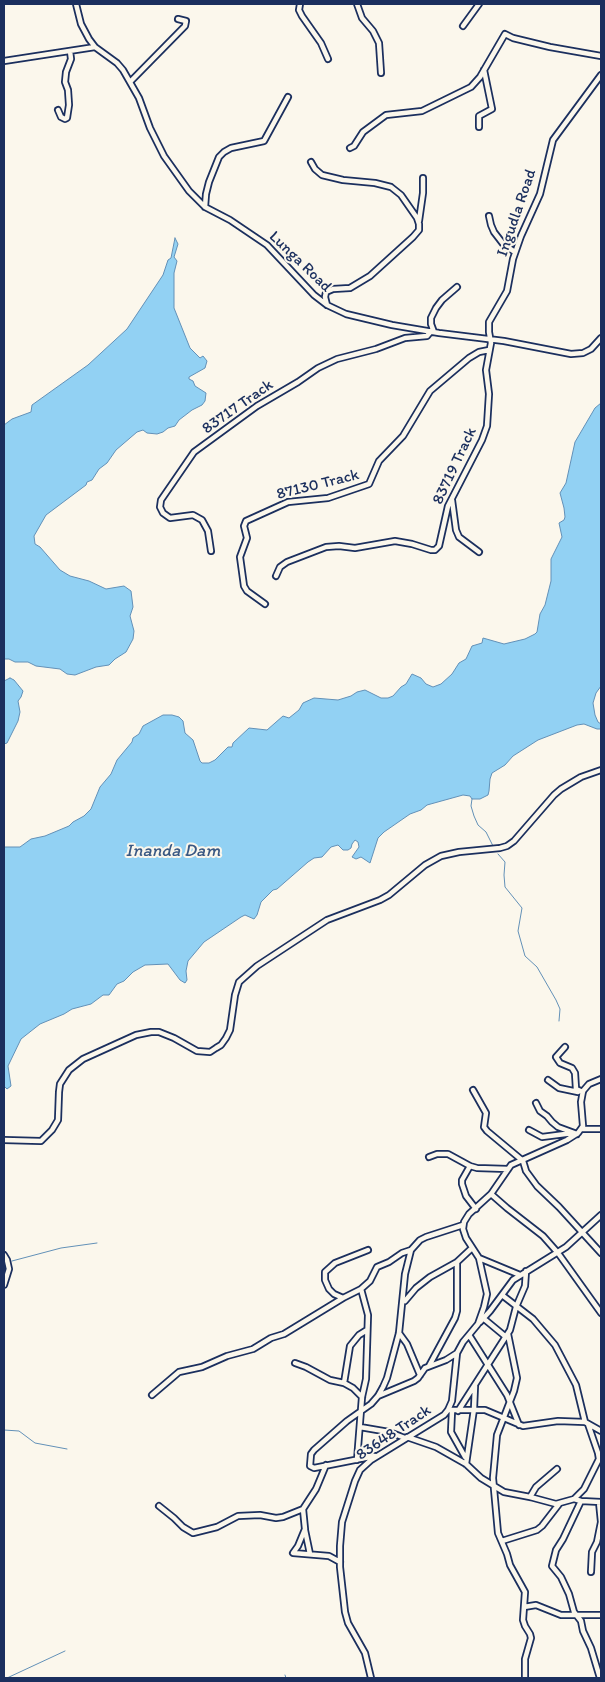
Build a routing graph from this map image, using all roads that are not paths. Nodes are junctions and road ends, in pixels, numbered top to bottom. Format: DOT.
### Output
graph roads {
  1 [pos="76,4"];
  2 [pos="300,4"];
  3 [pos="357,4"];
  4 [pos="479,4"];
  5 [pos="178,19"];
  6 [pos="463,26"];
  7 [pos="95,47"];
  8 [pos="70,51"];
  9 [pos="601,56"];
  10 [pos="328,59"];
  11 [pos="4,61"];
  12 [pos="484,70"];
  13 [pos="382,73"];
  14 [pos="601,77"];
  15 [pos="130,82"];
  16 [pos="288,97"];
  17 [pos="58,110"];
  18 [pos="479,127"];
  19 [pos="350,148"];
  20 [pos="311,162"];
  21 [pos="423,178"];
  22 [pos="205,207"];
  23 [pos="489,216"];
  24 [pos="419,221"];
  25 [pos="515,252"];
  26 [pos="457,288"];
  27 [pos="327,305"];
  28 [pos="432,332"];
  29 [pos="601,338"];
  30 [pos="490,339"];
  31 [pos="489,350"];
  32 [pos="452,499"];
  33 [pos="210,551"];
  34 [pos="479,552"];
  35 [pos="276,576"];
  36 [pos="265,604"];
  37 [pos="601,770"];
  38 [pos="565,1047"];
  39 [pos="601,1078"];
  40 [pos="548,1080"];
  41 [pos="473,1090"];
  42 [pos="582,1093"];
  43 [pos="536,1103"];
  44 [pos="582,1129"];
  45 [pos="601,1129"];
  46 [pos="529,1130"];
  47 [pos="577,1134"];
  48 [pos="4,1140"];
  49 [pos="429,1157"];
  50 [pos="523,1160"];
  51 [pos="470,1166"];
  52 [pos="508,1169"];
  53 [pos="491,1194"];
  54 [pos="476,1209"];
  55 [pos="601,1215"];
  56 [pos="463,1225"];
  57 [pos="583,1233"];
  58 [pos="472,1248"];
  59 [pos="368,1250"];
  60 [pos="411,1250"];
  61 [pos="558,1253"];
  62 [pos="601,1253"];
  63 [pos="4,1255"];
  64 [pos="479,1258"];
  65 [pos="457,1262"];
  66 [pos="526,1271"];
  67 [pos="520,1275"];
  68 [pos="4,1285"];
  69 [pos="361,1289"];
  70 [pos="502,1295"];
  71 [pos="343,1298"];
  72 [pos="402,1307"];
  73 [pos="516,1307"];
  74 [pos="601,1313"];
  75 [pos="483,1318"];
  76 [pos="478,1324"];
  77 [pos="367,1330"];
  78 [pos="399,1333"];
  79 [pos="469,1335"];
  80 [pos="507,1335"];
  81 [pos="457,1353"];
  82 [pos="295,1362"];
  83 [pos="488,1364"];
  84 [pos="429,1366"];
  85 [pos="420,1375"];
  86 [pos="344,1383"];
  87 [pos="475,1385"];
  88 [pos="152,1395"];
  89 [pos="378,1396"];
  90 [pos="362,1397"];
  91 [pos="510,1401"];
  92 [pos="474,1409"];
  93 [pos="450,1411"];
  94 [pos="458,1411"];
  95 [pos="361,1412"];
  96 [pos="503,1418"];
  97 [pos="586,1423"];
  98 [pos="519,1425"];
  99 [pos="360,1427"];
  100 [pos="601,1431"];
  101 [pos="406,1438"];
  102 [pos="378,1456"];
  103 [pos="466,1458"];
  104 [pos="357,1460"];
  105 [pos="466,1464"];
  106 [pos="326,1465"];
  107 [pos="558,1469"];
  108 [pos="495,1487"];
  109 [pos="530,1497"];
  110 [pos="574,1499"];
  111 [pos="581,1501"];
  112 [pos="600,1502"];
  113 [pos="559,1504"];
  114 [pos="159,1506"];
  115 [pos="303,1509"];
  116 [pos="305,1529"];
  117 [pos="502,1541"];
  118 [pos="340,1546"];
  119 [pos="310,1554"];
  120 [pos="329,1556"];
  121 [pos="340,1562"];
  122 [pos="591,1572"];
  123 [pos="524,1607"];
  124 [pos="578,1615"];
  125 [pos="601,1615"];
  126 [pos="371,1678"];
  127 [pos="525,1678"];
  128 [pos="600,1678"];
  1 -- 7 [label="street, Lunga Road"];
  2 -- 10 [label="street"];
  3 -- 13 [label="street"];
  4 -- 6 [label="street"];
  5 -- 15 [label="street"];
  7 -- 8 [label="street"];
  7 -- 15 [label="street, Lunga Road"];
  8 -- 11 [label="street"];
  8 -- 17 [label="street"];
  9 -- 12 [label="street"];
  12 -- 18 [label="street"];
  12 -- 19 [label="street"];
  14 -- 25 [label="street, Ingudla Road"];
  15 -- 22 [label="street, Lunga Road"];
  16 -- 22 [label="street"];
  20 -- 24 [label="street"];
  21 -- 24 [label="street"];
  22 -- 27 [label="street, Lunga Road"];
  23 -- 25 [label="street"];
  24 -- 27 [label="street"];
  25 -- 30 [label="street, Ingudla Road"];
  26 -- 28 [label="street"];
  27 -- 28 [label="street, Lunga Road"];
  28 -- 30 [label="street, Lunga Road"];
  28 -- 33 [label="street, 83717 Track"];
  29 -- 30 [label="street, Lunga Road"];
  30 -- 31 [label="street, 83719 Track"];
  31 -- 32 [label="street, 83719 Track"];
  31 -- 36 [label="street, 87130 Track"];
  32 -- 34 [label="street"];
  32 -- 35 [label="street, 83719 Track"];
  37 -- 48 [label="street"];
  38 -- 42 [label="street"];
  39 -- 42 [label="street"];
  40 -- 42 [label="street"];
  41 -- 50 [label="street"];
  42 -- 44 [label="street"];
  43 -- 47 [label="street"];
  44 -- 45 [label="street"];
  44 -- 47 [label="street"];
  46 -- 47 [label="street"];
  47 -- 50 [label="street"];
  49 -- 51 [label="street"];
  50 -- 52 [label="street"];
  50 -- 57 [label="street"];
  51 -- 52 [label="street"];
  51 -- 54 [label="street"];
  52 -- 53 [label="street"];
  53 -- 54 [label="street"];
  53 -- 61 [label="street"];
  54 -- 56 [label="street"];
  55 -- 57 [label="street"];
  56 -- 58 [label="street, 83648 Track"];
  56 -- 60 [label="street"];
  57 -- 61 [label="street"];
  57 -- 62 [label="street"];
  58 -- 64 [label="street, 83648 Track"];
  58 -- 65 [label="street"];
  59 -- 71 [label="street"];
  60 -- 69 [label="street"];
  60 -- 72 [label="street"];
  61 -- 66 [label="street"];
  61 -- 74 [label="street"];
  63 -- 68 [label="street"];
  64 -- 67 [label="street"];
  64 -- 76 [label="street, 83648 Track"];
  65 -- 72 [label="street"];
  65 -- 84 [label="street"];
  66 -- 67 [label="street"];
  66 -- 73 [label="street"];
  67 -- 70 [label="street"];
  69 -- 71 [label="street"];
  69 -- 77 [label="street"];
  70 -- 73 [label="street"];
  70 -- 75 [label="street"];
  71 -- 88 [label="street"];
  72 -- 78 [label="street"];
  73 -- 80 [label="street"];
  73 -- 97 [label="street"];
  75 -- 76 [label="street"];
  75 -- 80 [label="street"];
  76 -- 79 [label="street, 83648 Track"];
  77 -- 86 [label="street"];
  77 -- 90 [label="street"];
  78 -- 85 [label="street"];
  78 -- 89 [label="street"];
  79 -- 81 [label="street, 83648 Track"];
  79 -- 83 [label="street"];
  80 -- 83 [label="street"];
  80 -- 91 [label="street"];
  81 -- 84 [label="street"];
  81 -- 93 [label="street, 83648 Track"];
  82 -- 86 [label="street"];
  83 -- 87 [label="street"];
  83 -- 91 [label="street"];
  84 -- 85 [label="street"];
  85 -- 89 [label="street"];
  86 -- 90 [label="street"];
  87 -- 92 [label="street"];
  87 -- 94 [label="street"];
  89 -- 95 [label="street"];
  90 -- 95 [label="street"];
  91 -- 96 [label="street"];
  91 -- 98 [label="street"];
  92 -- 94 [label="street"];
  92 -- 96 [label="street"];
  92 -- 103 [label="street"];
  93 -- 94 [label="street"];
  93 -- 101 [label="street, 83648 Track"];
  93 -- 103 [label="street"];
  95 -- 99 [label="street"];
  95 -- 106 [label="street"];
  96 -- 98 [label="street"];
  96 -- 108 [label="street"];
  97 -- 98 [label="street"];
  97 -- 100 [label="street"];
  97 -- 110 [label="street"];
  99 -- 101 [label="street"];
  99 -- 104 [label="street"];
  101 -- 102 [label="street, 83648 Track"];
  101 -- 105 [label="street"];
  102 -- 104 [label="street"];
  102 -- 118 [label="street, 83648 Track"];
  103 -- 105 [label="street"];
  104 -- 106 [label="street"];
  105 -- 108 [label="street"];
  106 -- 115 [label="street"];
  107 -- 109 [label="street"];
  108 -- 109 [label="street"];
  108 -- 117 [label="street"];
  109 -- 113 [label="street"];
  110 -- 111 [label="street"];
  110 -- 113 [label="street"];
  111 -- 112 [label="street"];
  111 -- 124 [label="street"];
  112 -- 122 [label="street"];
  113 -- 117 [label="street"];
  114 -- 115 [label="street"];
  115 -- 116 [label="street"];
  116 -- 119 [label="street"];
  116 -- 119 [label="street"];
  117 -- 123 [label="street"];
  118 -- 120 [label="street"];
  118 -- 121 [label="street, 83648 Track"];
  119 -- 120 [label="street"];
  120 -- 121 [label="street"];
  121 -- 126 [label="street, 83648 Track"];
  123 -- 124 [label="street"];
  123 -- 127 [label="street"];
  124 -- 125 [label="street"];
  124 -- 128 [label="street"];
}
